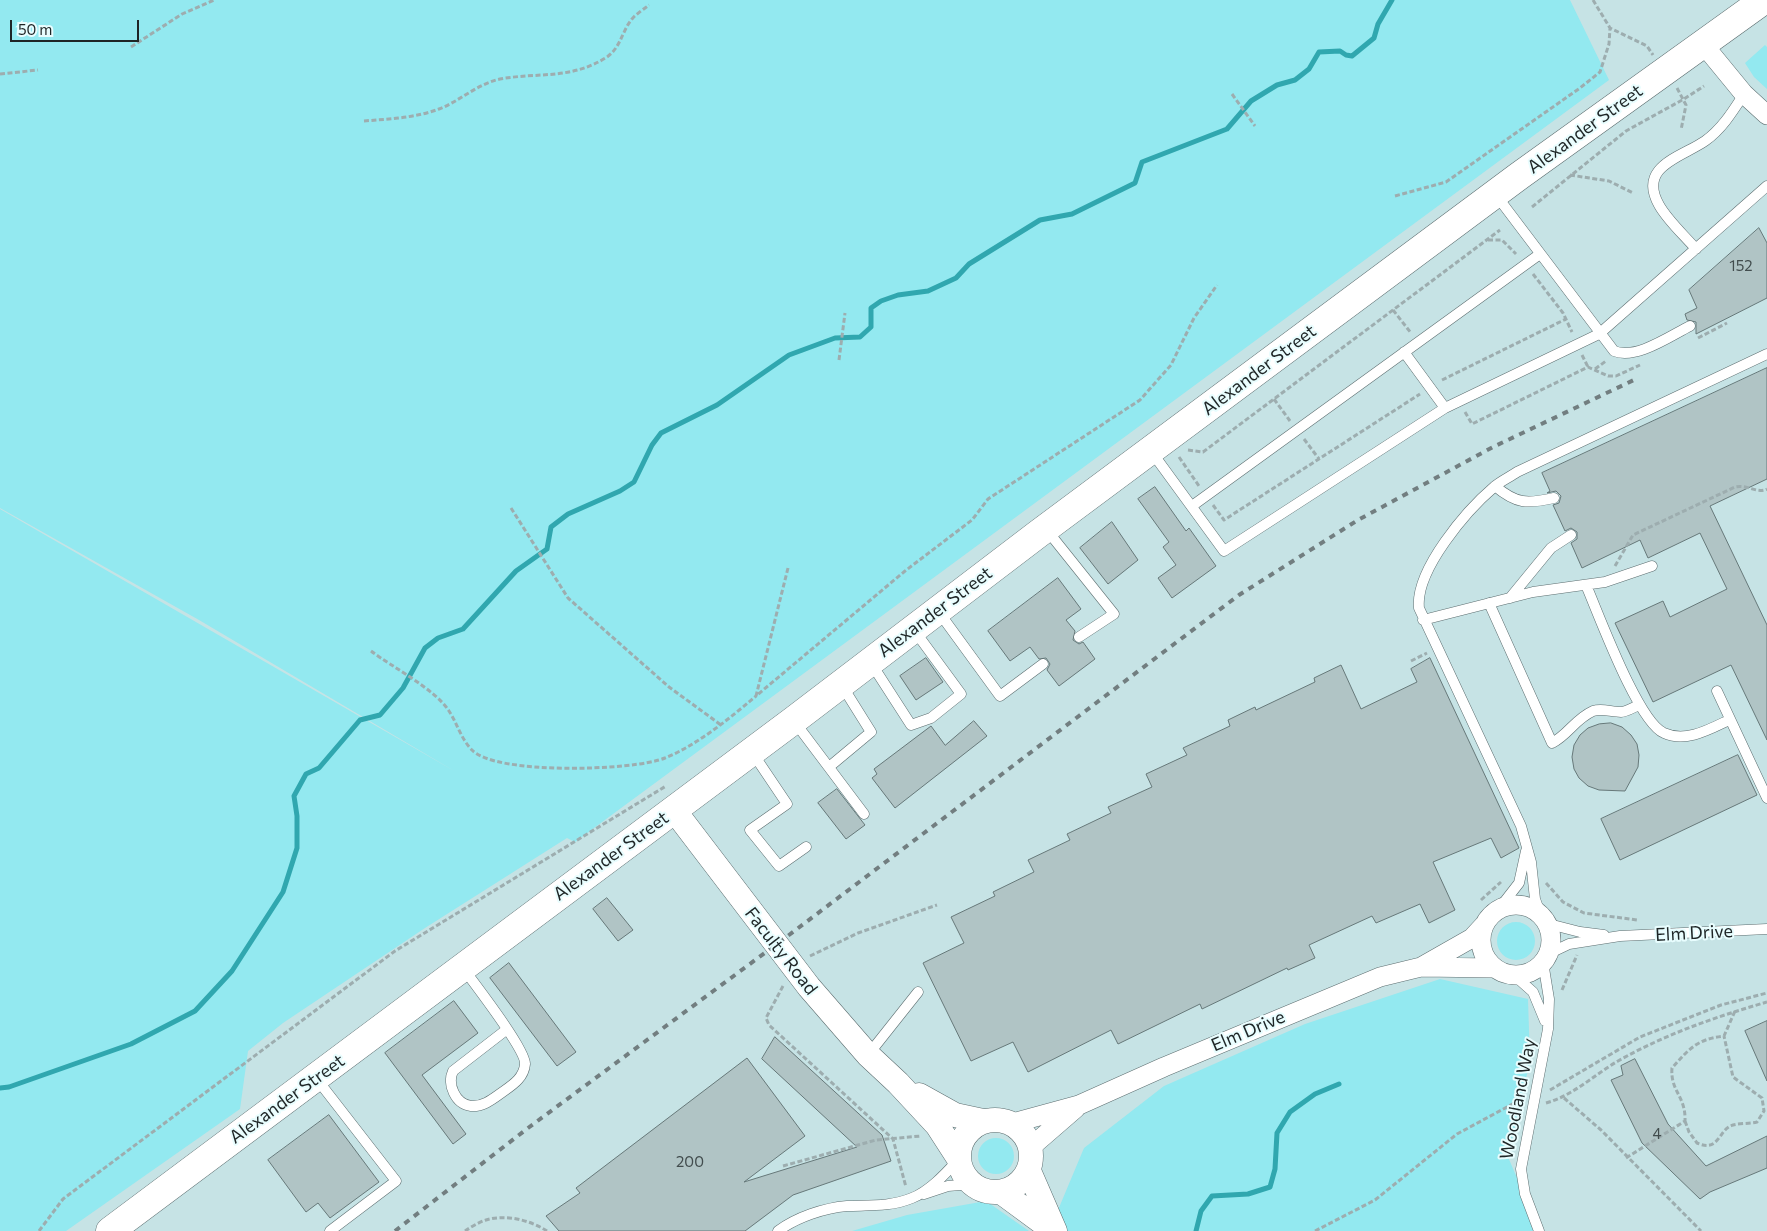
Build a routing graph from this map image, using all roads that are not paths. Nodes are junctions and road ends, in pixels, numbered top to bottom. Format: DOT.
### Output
graph roads {
  1 [pos="1760,1"];
  2 [pos="1703,44"];
  3 [pos="1744,94"];
  4 [pos="1767,115"];
  5 [pos="1767,186"];
  6 [pos="1495,194"];
  7 [pos="1696,249"];
  8 [pos="1540,254"];
  9 [pos="1690,326"];
  10 [pos="1599,334"];
  11 [pos="1404,352"];
  12 [pos="1767,354"];
  13 [pos="1445,408"];
  14 [pos="1150,450"];
  15 [pos="1495,486"];
  16 [pos="1554,498"];
  17 [pos="1192,506"];
  18 [pos="1046,528"];
  19 [pos="1570,535"];
  20 [pos="1652,566"];
  21 [pos="1586,585"];
  22 [pos="1510,598"];
  23 [pos="1489,603"];
  24 [pos="937,611"];
  25 [pos="1423,620"];
  26 [pos="913,629"];
  27 [pos="1080,637"];
  28 [pos="870,662"];
  29 [pos="1043,664"];
  30 [pos="841,684"];
  31 [pos="1717,691"];
  32 [pos="1639,705"];
  33 [pos="794,720"];
  34 [pos="1729,720"];
  35 [pos="751,752"];
  36 [pos="829,767"];
  37 [pos="671,797"];
  38 [pos="1767,798"];
  39 [pos="864,814"];
  40 [pos="1525,837"];
  41 [pos="806,847"];
  42 [pos="1498,910"];
  43 [pos="1543,919"];
  44 [pos="1484,925"];
  45 [pos="1767,929"];
  46 [pos="1620,936"];
  47 [pos="1546,958"];
  48 [pos="1421,967"];
  49 [pos="463,968"];
  50 [pos="1494,968"];
  51 [pos="1515,976"];
  52 [pos="918,992"];
  53 [pos="1548,1029"];
  54 [pos="506,1030"];
  55 [pos="868,1054"];
  56 [pos="316,1078"];
  57 [pos="898,1083"];
  58 [pos="1079,1105"];
  59 [pos="983,1121"];
  60 [pos="1013,1123"];
  61 [pos="1031,1147"];
  62 [pos="959,1158"];
  63 [pos="1029,1171"];
  64 [pos="972,1184"];
  65 [pos="1001,1192"];
  66 [pos="914,1198"];
  67 [pos="110,1231"];
  68 [pos="330,1231"];
  69 [pos="778,1231"];
  70 [pos="1054,1231"];
  71 [pos="1539,1231"];
  1 -- 2 [label="main road, Alexander Street"];
  2 -- 3 [label="street"];
  2 -- 6 [label="main road, Alexander Street"];
  3 -- 4 [label="street"];
  3 -- 7 [label="lane"];
  5 -- 7 [label="lane"];
  6 -- 8 [label="lane"];
  6 -- 14 [label="main road, Alexander Street"];
  7 -- 10 [label="lane"];
  8 -- 10 [label="lane"];
  8 -- 11 [label="lane"];
  9 -- 10 [label="lane"];
  10 -- 13 [label="lane"];
  11 -- 13 [label="lane"];
  11 -- 17 [label="lane"];
  12 -- 15 [label="lane"];
  13 -- 17 [label="lane"];
  14 -- 17 [label="lane"];
  14 -- 18 [label="main road, Alexander Street"];
  15 -- 16 [label="lane"];
  15 -- 25 [label="lane"];
  18 -- 24 [label="main road, Alexander Street"];
  18 -- 27 [label="lane"];
  19 -- 22 [label="lane"];
  20 -- 21 [label="lane"];
  21 -- 22 [label="lane"];
  21 -- 32 [label="lane"];
  22 -- 23 [label="lane"];
  23 -- 25 [label="lane"];
  23 -- 32 [label="lane"];
  24 -- 26 [label="main road, Alexander Street"];
  24 -- 29 [label="lane"];
  25 -- 40 [label="lane"];
  26 -- 28 [label="main road, Alexander Street"];
  26 -- 28 [label="lane"];
  28 -- 30 [label="main road, Alexander Street"];
  30 -- 33 [label="main road, Alexander Street"];
  30 -- 36 [label="lane"];
  31 -- 34 [label="lane"];
  32 -- 34 [label="lane"];
  33 -- 35 [label="main road, Alexander Street"];
  33 -- 36 [label="lane"];
  34 -- 38 [label="lane"];
  35 -- 37 [label="main road, Alexander Street"];
  35 -- 41 [label="lane"];
  36 -- 39 [label="lane"];
  37 -- 49 [label="main road, Alexander Street"];
  37 -- 55 [label="street, Faculty Road"];
  40 -- 42 [label="lane"];
  40 -- 43 [label="lane"];
  42 -- 43 [label="street"];
  42 -- 44 [label="street"];
  43 -- 46 [label="lane, Elm Drive"];
  43 -- 47 [label="street"];
  44 -- 48 [label="street, Elm Drive"];
  44 -- 50 [label="street"];
  45 -- 46 [label="lane, Elm Drive"];
  46 -- 47 [label="lane, Elm Drive"];
  47 -- 51 [label="street"];
  47 -- 53 [label="lane, Woodland Way"];
  48 -- 50 [label="street, Elm Drive"];
  48 -- 58 [label="street, Elm Drive"];
  49 -- 54 [label="lane"];
  49 -- 56 [label="main road, Alexander Street"];
  50 -- 51 [label="street"];
  51 -- 53 [label="lane, Woodland Way"];
  52 -- 55 [label="lane"];
  53 -- 71 [label="lane, Woodland Way"];
  54 -- 54 [label="lane"];
  55 -- 57 [label="street, Faculty Road"];
  56 -- 67 [label="main road, Alexander Street"];
  56 -- 68 [label="lane"];
  57 -- 59 [label="street, Faculty Road"];
  57 -- 62 [label="street, Faculty Road"];
  58 -- 60 [label="street, Elm Drive"];
  58 -- 61 [label="street, Elm Drive"];
  59 -- 60 [label="street"];
  59 -- 62 [label="street"];
  60 -- 61 [label="street"];
  61 -- 63 [label="street"];
  62 -- 64 [label="street"];
  62 -- 66 [label="lane"];
  63 -- 65 [label="street"];
  63 -- 70 [label="street"];
  64 -- 65 [label="street"];
  64 -- 66 [label="lane"];
  65 -- 70 [label="street"];
  66 -- 69 [label="lane"];
}
